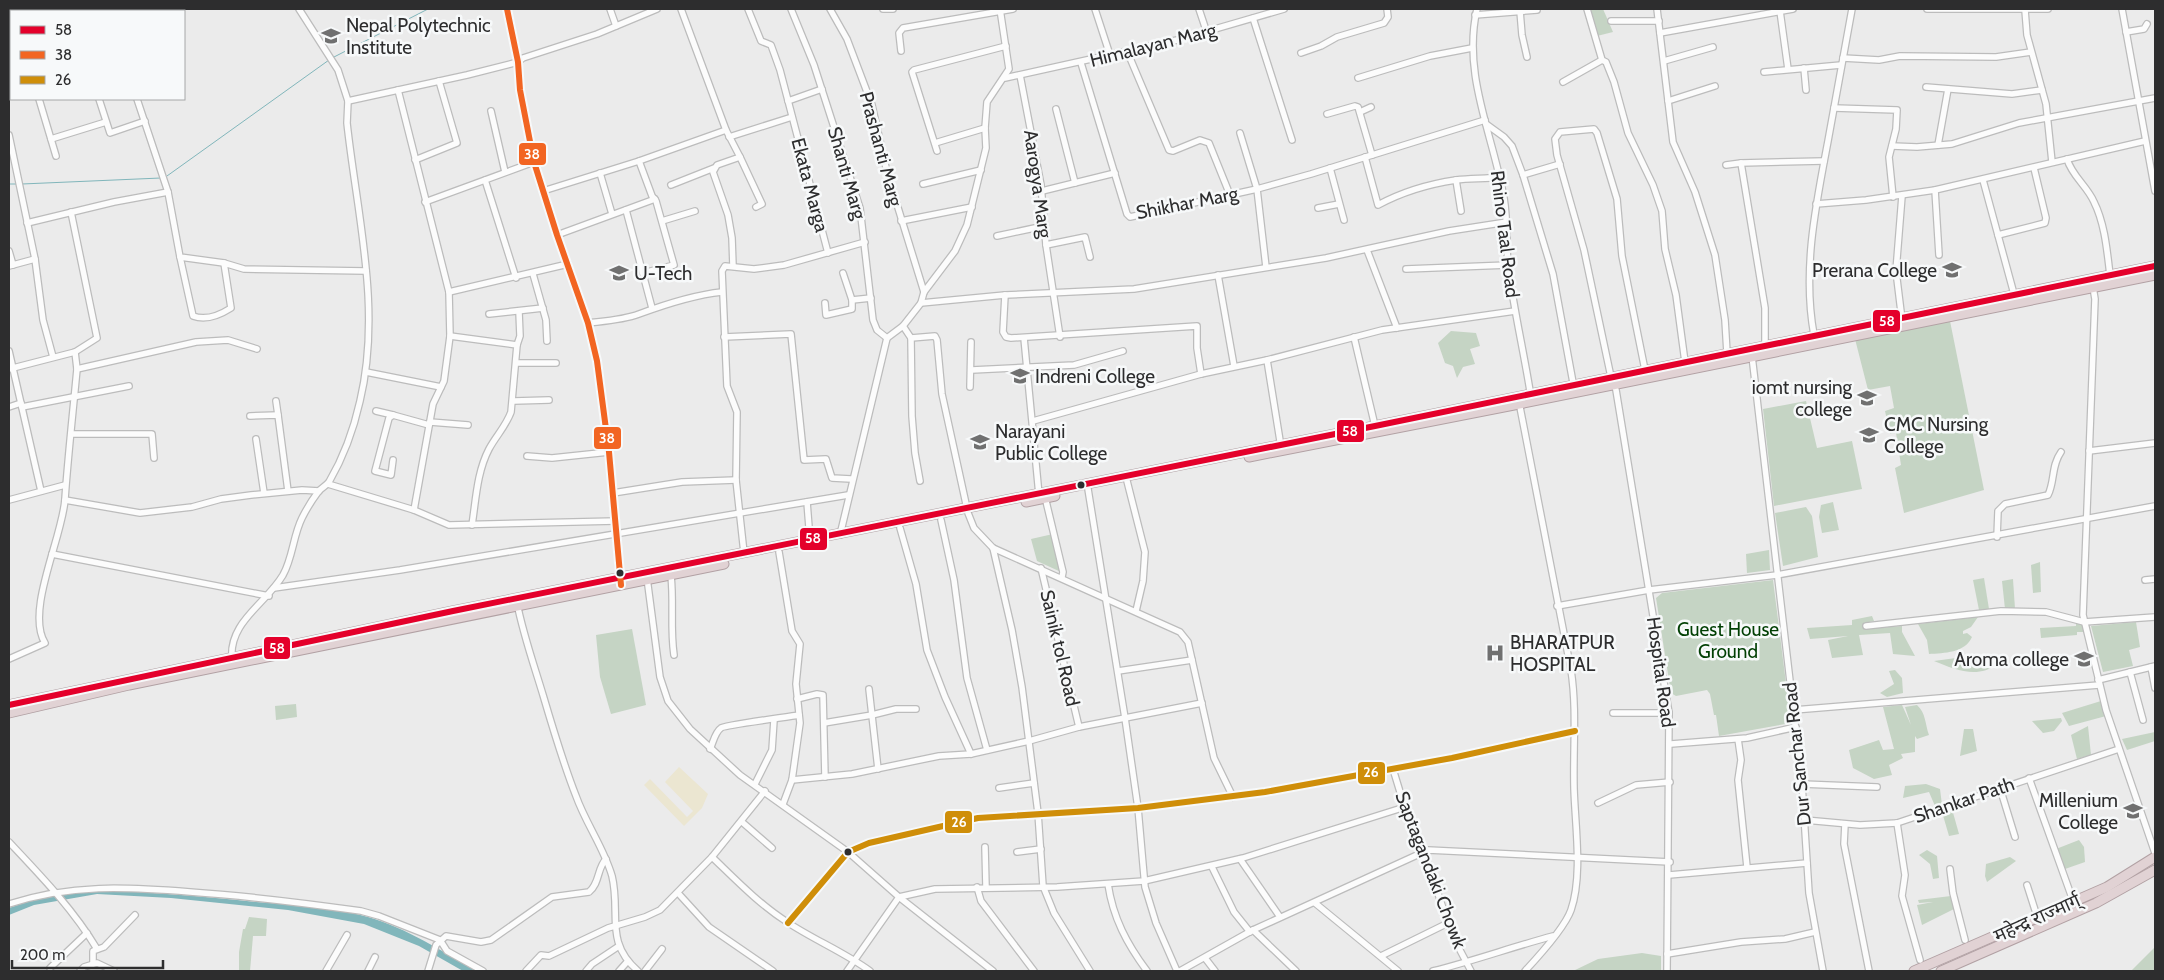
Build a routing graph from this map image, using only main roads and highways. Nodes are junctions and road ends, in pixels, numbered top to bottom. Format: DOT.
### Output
graph roads {
  1 [pos="2155,266"];
  2 [pos="2138,274"];
  3 [pos="2155,274"];
  4 [pos="1902,322"];
  5 [pos="1612,381"];
  6 [pos="1518,400"];
  7 [pos="1281,448"];
  8 [pos="1191,466"];
  9 [pos="1042,495"];
  10 [pos="968,511"];
  11 [pos="646,577"];
  12 [pos="233,660"];
  13 [pos="9,705"];
  14 [pos="9,713"];
  15 [pos="2155,857"];
  16 [pos="2155,870"];
  17 [pos="1914,971"];
  18 [pos="1942,971"];
  1 -- 2 [label="highway"];
  2 -- 3 [label="highway"];
  2 -- 4 [label="highway"];
  2 -- 4 [label="highway"];
  4 -- 5 [label="highway"];
  4 -- 5 [label="highway"];
  5 -- 6 [label="highway"];
  6 -- 7 [label="highway"];
  6 -- 7 [label="highway"];
  7 -- 8 [label="highway"];
  8 -- 9 [label="highway"];
  8 -- 9 [label="highway"];
  9 -- 10 [label="highway"];
  10 -- 11 [label="highway"];
  10 -- 11 [label="highway"];
  11 -- 12 [label="highway"];
  12 -- 13 [label="highway"];
  12 -- 14 [label="highway"];
  15 -- 17 [label="highway, महेन्द्र राज्मार्ग्"];
  16 -- 18 [label="highway, महेन्द्र राज्मार्ग्"];
}
